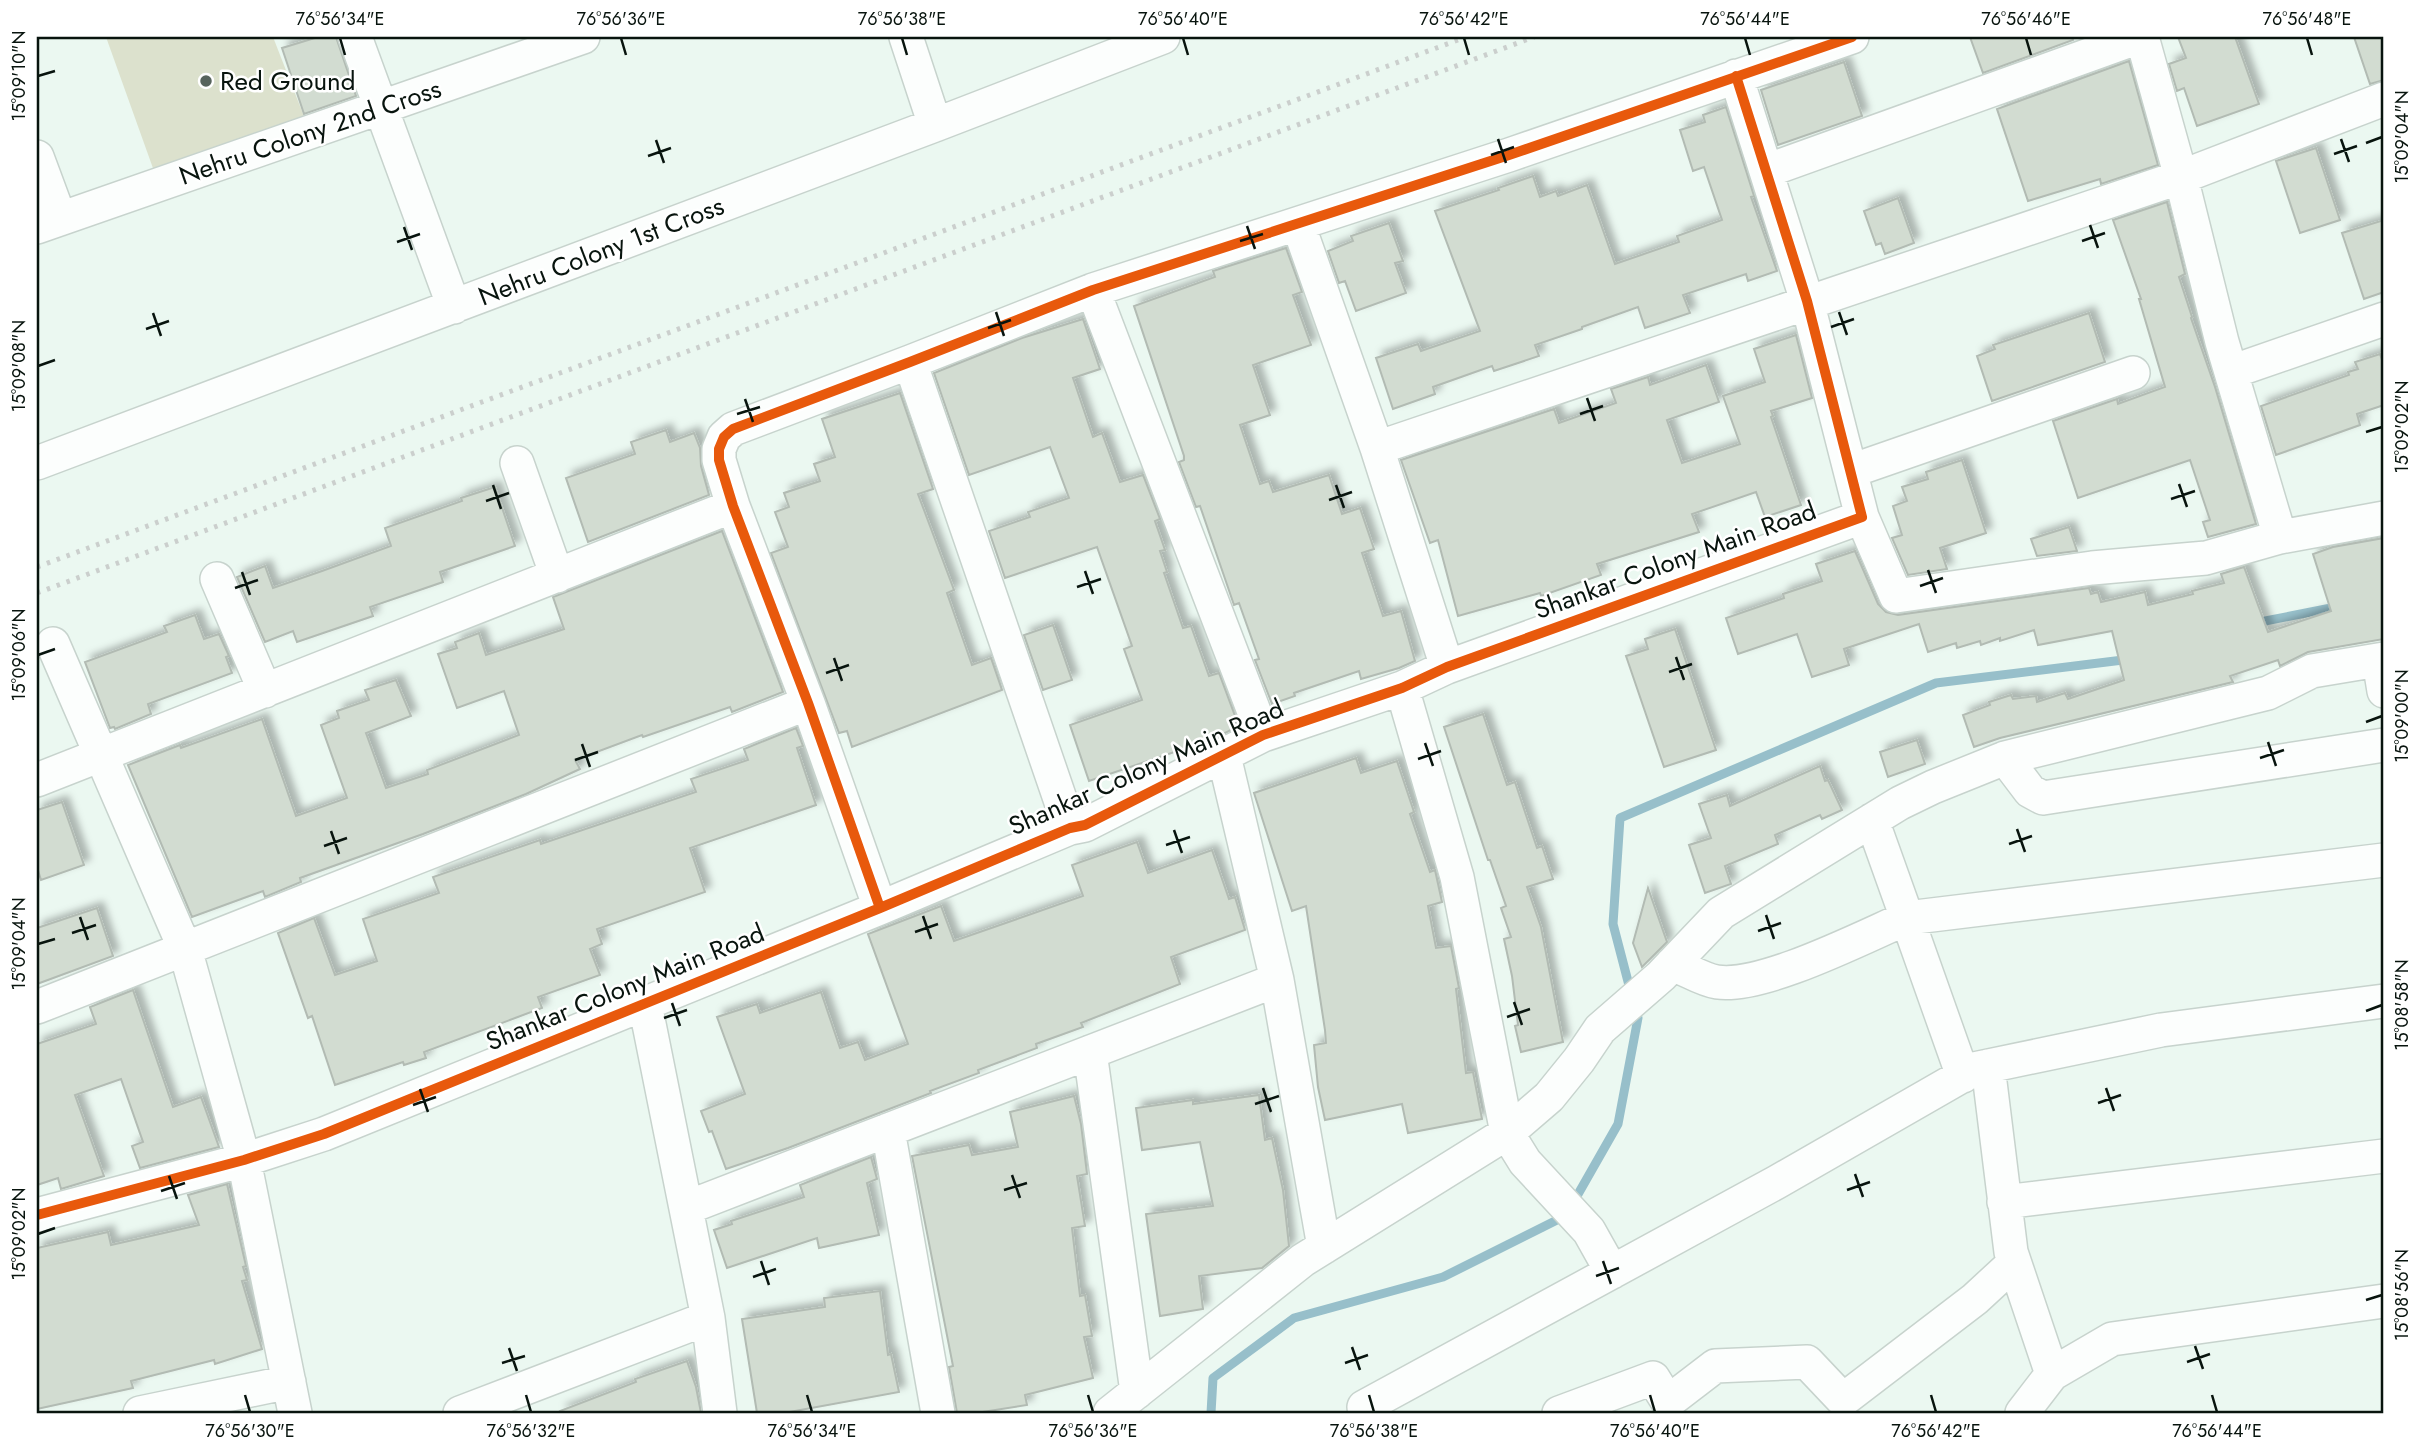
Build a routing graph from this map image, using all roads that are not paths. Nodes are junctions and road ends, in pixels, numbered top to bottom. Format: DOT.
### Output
graph roads {
  1 [pos="355,37"];
  2 [pos="583,37"];
  3 [pos="905,37"];
  4 [pos="1163,37"];
  5 [pos="1852,37"];
  6 [pos="2141,37"];
  7 [pos="1736,76"];
  8 [pos="2384,99"];
  9 [pos="382,108"];
  10 [pos="935,125"];
  11 [pos="37,157"];
  12 [pos="1766,171"];
  13 [pos="2181,177"];
  14 [pos="48,223"];
  15 [pos="1298,224"];
  16 [pos="1093,290"];
  17 [pos="1807,301"];
  18 [pos="454,307"];
  19 [pos="2384,320"];
  20 [pos="911,362"];
  21 [pos="2231,372"];
  22 [pos="2133,373"];
  23 [pos="1377,448"];
  24 [pos="37,463"];
  25 [pos="517,463"];
  26 [pos="1851,471"];
  27 [pos="733,506"];
  28 [pos="1862,517"];
  29 [pos="2384,518"];
  30 [pos="2280,537"];
  31 [pos="557,576"];
  32 [pos="217,579"];
  33 [pos="53,643"];
  34 [pos="1447,667"];
  35 [pos="2383,670"];
  36 [pos="1402,688"];
  37 [pos="265,691"];
  38 [pos="808,703"];
  39 [pos="1263,735"];
  40 [pos="2384,745"];
  41 [pos="103,754"];
  42 [pos="1224,756"];
  43 [pos="2005,758"];
  44 [pos="37,780"];
  45 [pos="1872,820"];
  46 [pos="1070,828"];
  47 [pos="2384,860"];
  48 [pos="880,908"];
  49 [pos="1907,918"];
  50 [pos="185,949"];
  51 [pos="1666,970"];
  52 [pos="1277,980"];
  53 [pos="2384,1000"];
  54 [pos="645,1004"];
  55 [pos="37,1007"];
  56 [pos="1090,1052"];
  57 [pos="1976,1071"];
  58 [pos="888,1130"];
  59 [pos="1507,1133"];
  60 [pos="2384,1156"];
  61 [pos="244,1160"];
  62 [pos="2004,1202"];
  63 [pos="686,1208"];
  64 [pos="37,1215"];
  65 [pos="1324,1247"];
  66 [pos="2014,1263"];
  67 [pos="1612,1272"];
  68 [pos="2384,1301"];
  69 [pos="708,1318"];
  70 [pos="2052,1374"];
  71 [pos="1137,1392"];
  72 [pos="292,1398"];
  73 [pos="140,1413"];
  74 [pos="460,1413"];
  75 [pos="720,1413"];
  76 [pos="938,1413"];
  77 [pos="1111,1413"];
  78 [pos="1366,1413"];
  79 [pos="1559,1413"];
  80 [pos="2022,1413"];
  1 -- 9 [label="street"];
  2 -- 9 [label="street, Nehru Colony 2nd Cross"];
  3 -- 10 [label="street"];
  4 -- 10 [label="street, Nehru Colony 1st Cross"];
  5 -- 7 [label="street"];
  6 -- 12 [label="street"];
  6 -- 13 [label="street"];
  7 -- 12 [label="street"];
  7 -- 15 [label="street"];
  8 -- 13 [label="street"];
  9 -- 14 [label="street, Nehru Colony 2nd Cross"];
  9 -- 18 [label="street"];
  10 -- 18 [label="street, Nehru Colony 1st Cross"];
  11 -- 14 [label="street"];
  12 -- 17 [label="street"];
  13 -- 17 [label="street"];
  13 -- 21 [label="street"];
  15 -- 16 [label="street"];
  15 -- 23 [label="street"];
  16 -- 20 [label="street"];
  16 -- 39 [label="street"];
  17 -- 23 [label="street"];
  17 -- 26 [label="street"];
  18 -- 24 [label="street, Nehru Colony 1st Cross"];
  19 -- 21 [label="street"];
  20 -- 27 [label="street"];
  20 -- 46 [label="street"];
  21 -- 30 [label="street"];
  22 -- 26 [label="street"];
  23 -- 34 [label="street"];
  25 -- 31 [label="street"];
  26 -- 28 [label="street"];
  27 -- 31 [label="street"];
  27 -- 38 [label="street"];
  28 -- 30 [label="street"];
  28 -- 34 [label="street, Shankar Colony Main Road"];
  29 -- 30 [label="street"];
  31 -- 37 [label="street"];
  32 -- 37 [label="street"];
  33 -- 41 [label="street"];
  34 -- 36 [label="street, Shankar Colony Main Road"];
  35 -- 43 [label="street"];
  36 -- 39 [label="street, Shankar Colony Main Road"];
  36 -- 59 [label="street"];
  37 -- 41 [label="street"];
  38 -- 48 [label="street"];
  38 -- 50 [label="street"];
  39 -- 42 [label="street, Shankar Colony Main Road"];
  40 -- 43 [label="street"];
  41 -- 44 [label="street"];
  41 -- 50 [label="street"];
  42 -- 46 [label="street, Shankar Colony Main Road"];
  42 -- 52 [label="street"];
  43 -- 45 [label="street"];
  45 -- 49 [label="street"];
  45 -- 51 [label="street"];
  46 -- 48 [label="street, Shankar Colony Main Road"];
  47 -- 49 [label="street"];
  48 -- 54 [label="street, Shankar Colony Main Road"];
  49 -- 51 [label="street"];
  49 -- 57 [label="street"];
  50 -- 55 [label="street"];
  50 -- 61 [label="street"];
  51 -- 59 [label="street"];
  52 -- 56 [label="street"];
  52 -- 65 [label="street"];
  53 -- 57 [label="street"];
  54 -- 61 [label="street, Shankar Colony Main Road"];
  54 -- 63 [label="street"];
  56 -- 58 [label="street"];
  56 -- 71 [label="street"];
  57 -- 62 [label="street"];
  57 -- 67 [label="street"];
  58 -- 63 [label="street"];
  58 -- 76 [label="street"];
  59 -- 65 [label="street"];
  59 -- 67 [label="street"];
  60 -- 62 [label="street"];
  61 -- 64 [label="street, Shankar Colony Main Road"];
  61 -- 72 [label="street"];
  62 -- 66 [label="street"];
  63 -- 69 [label="street"];
  65 -- 71 [label="street"];
  66 -- 70 [label="street"];
  66 -- 79 [label="street"];
  67 -- 78 [label="street"];
  68 -- 70 [label="street"];
  69 -- 74 [label="street"];
  69 -- 75 [label="street"];
  70 -- 80 [label="street"];
  71 -- 77 [label="street"];
  72 -- 73 [label="street"];
}
